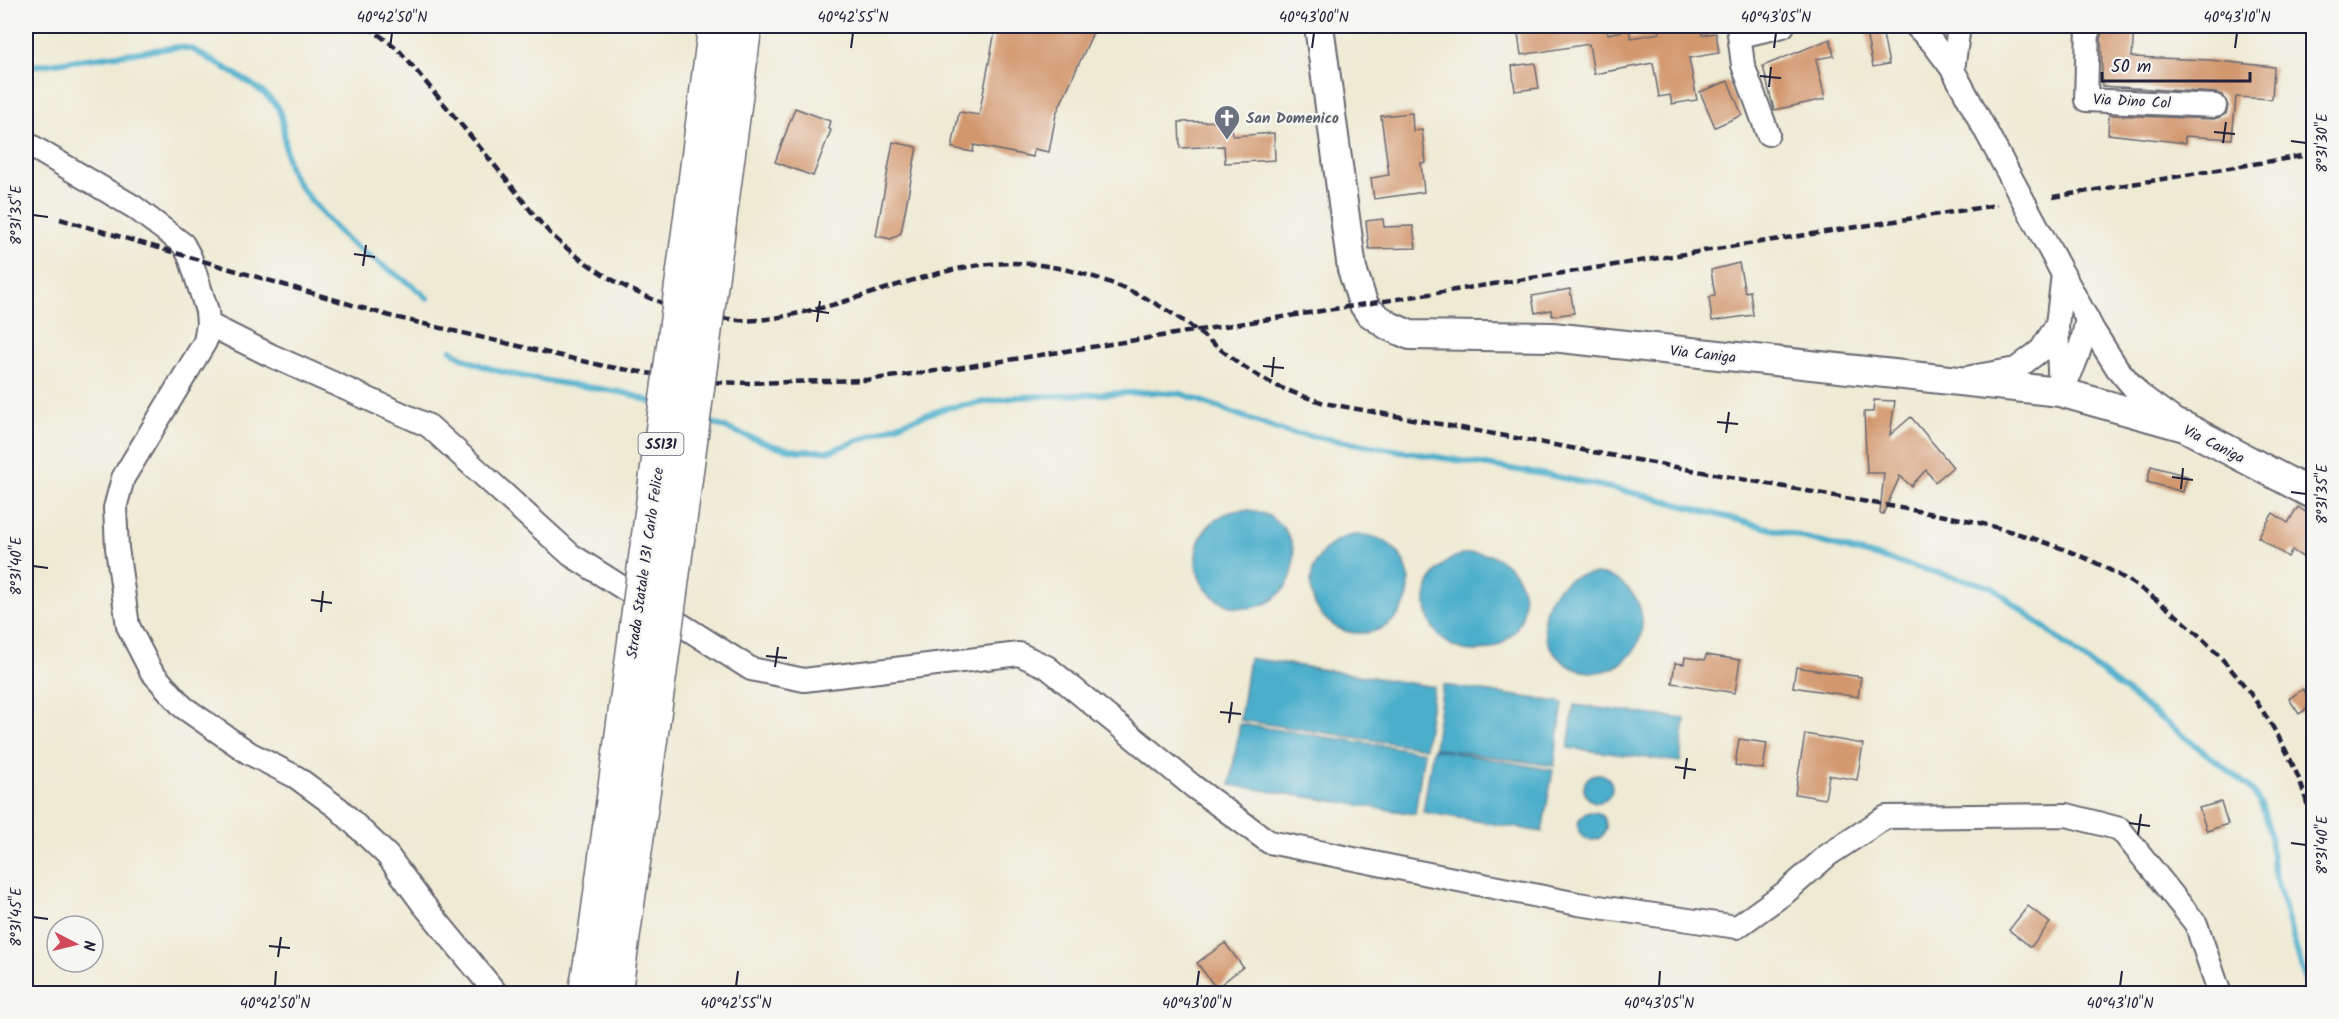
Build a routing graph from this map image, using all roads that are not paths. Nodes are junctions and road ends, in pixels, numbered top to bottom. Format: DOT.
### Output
graph roads {
  1 [pos="715,26"];
  2 [pos="745,26"];
  3 [pos="1319,26"];
  4 [pos="1783,26"];
  5 [pos="1916,26"];
  6 [pos="1959,26"];
  7 [pos="2088,26"];
  8 [pos="1739,31"];
  9 [pos="1953,70"];
  10 [pos="2215,106"];
  11 [pos="1768,134"];
  12 [pos="26,143"];
  13 [pos="705,223"];
  14 [pos="2063,274"];
  15 [pos="2087,318"];
  16 [pos="208,324"];
  17 [pos="2057,325"];
  18 [pos="1950,382"];
  19 [pos="2060,392"];
  20 [pos="2185,428"];
  21 [pos="2313,495"];
  22 [pos="608,944"];
  23 [pos="497,993"];
  24 [pos="585,993"];
  25 [pos="615,993"];
  26 [pos="2220,993"];
  1 -- 13 [label="highway, Strada Statale 131 Carlo Felice / SS131"];
  2 -- 13 [label="highway, Strada Statale 131 Carlo Felice / SS131"];
  3 -- 18 [label="street, Via Caniga"];
  4 -- 8 [label="street"];
  5 -- 9 [label="street"];
  6 -- 9 [label="street"];
  7 -- 10 [label="street, Via Dino Col"];
  8 -- 11 [label="street"];
  9 -- 14 [label="street"];
  12 -- 16 [label="street"];
  13 -- 22 [label="highway, Strada Statale 131 Carlo Felice / SS131, bridge"];
  14 -- 15 [label="street"];
  14 -- 17 [label="street"];
  15 -- 19 [label="street"];
  15 -- 20 [label="street"];
  16 -- 23 [label="street"];
  16 -- 26 [label="street"];
  17 -- 18 [label="street"];
  17 -- 19 [label="street"];
  18 -- 19 [label="street, Via Caniga"];
  19 -- 20 [label="street, Via Caniga"];
  20 -- 21 [label="street, Via Caniga"];
  22 -- 24 [label="highway, Strada Statale 131 Carlo Felice / SS131"];
  22 -- 25 [label="highway, Strada Statale 131 Carlo Felice / SS131"];
}
